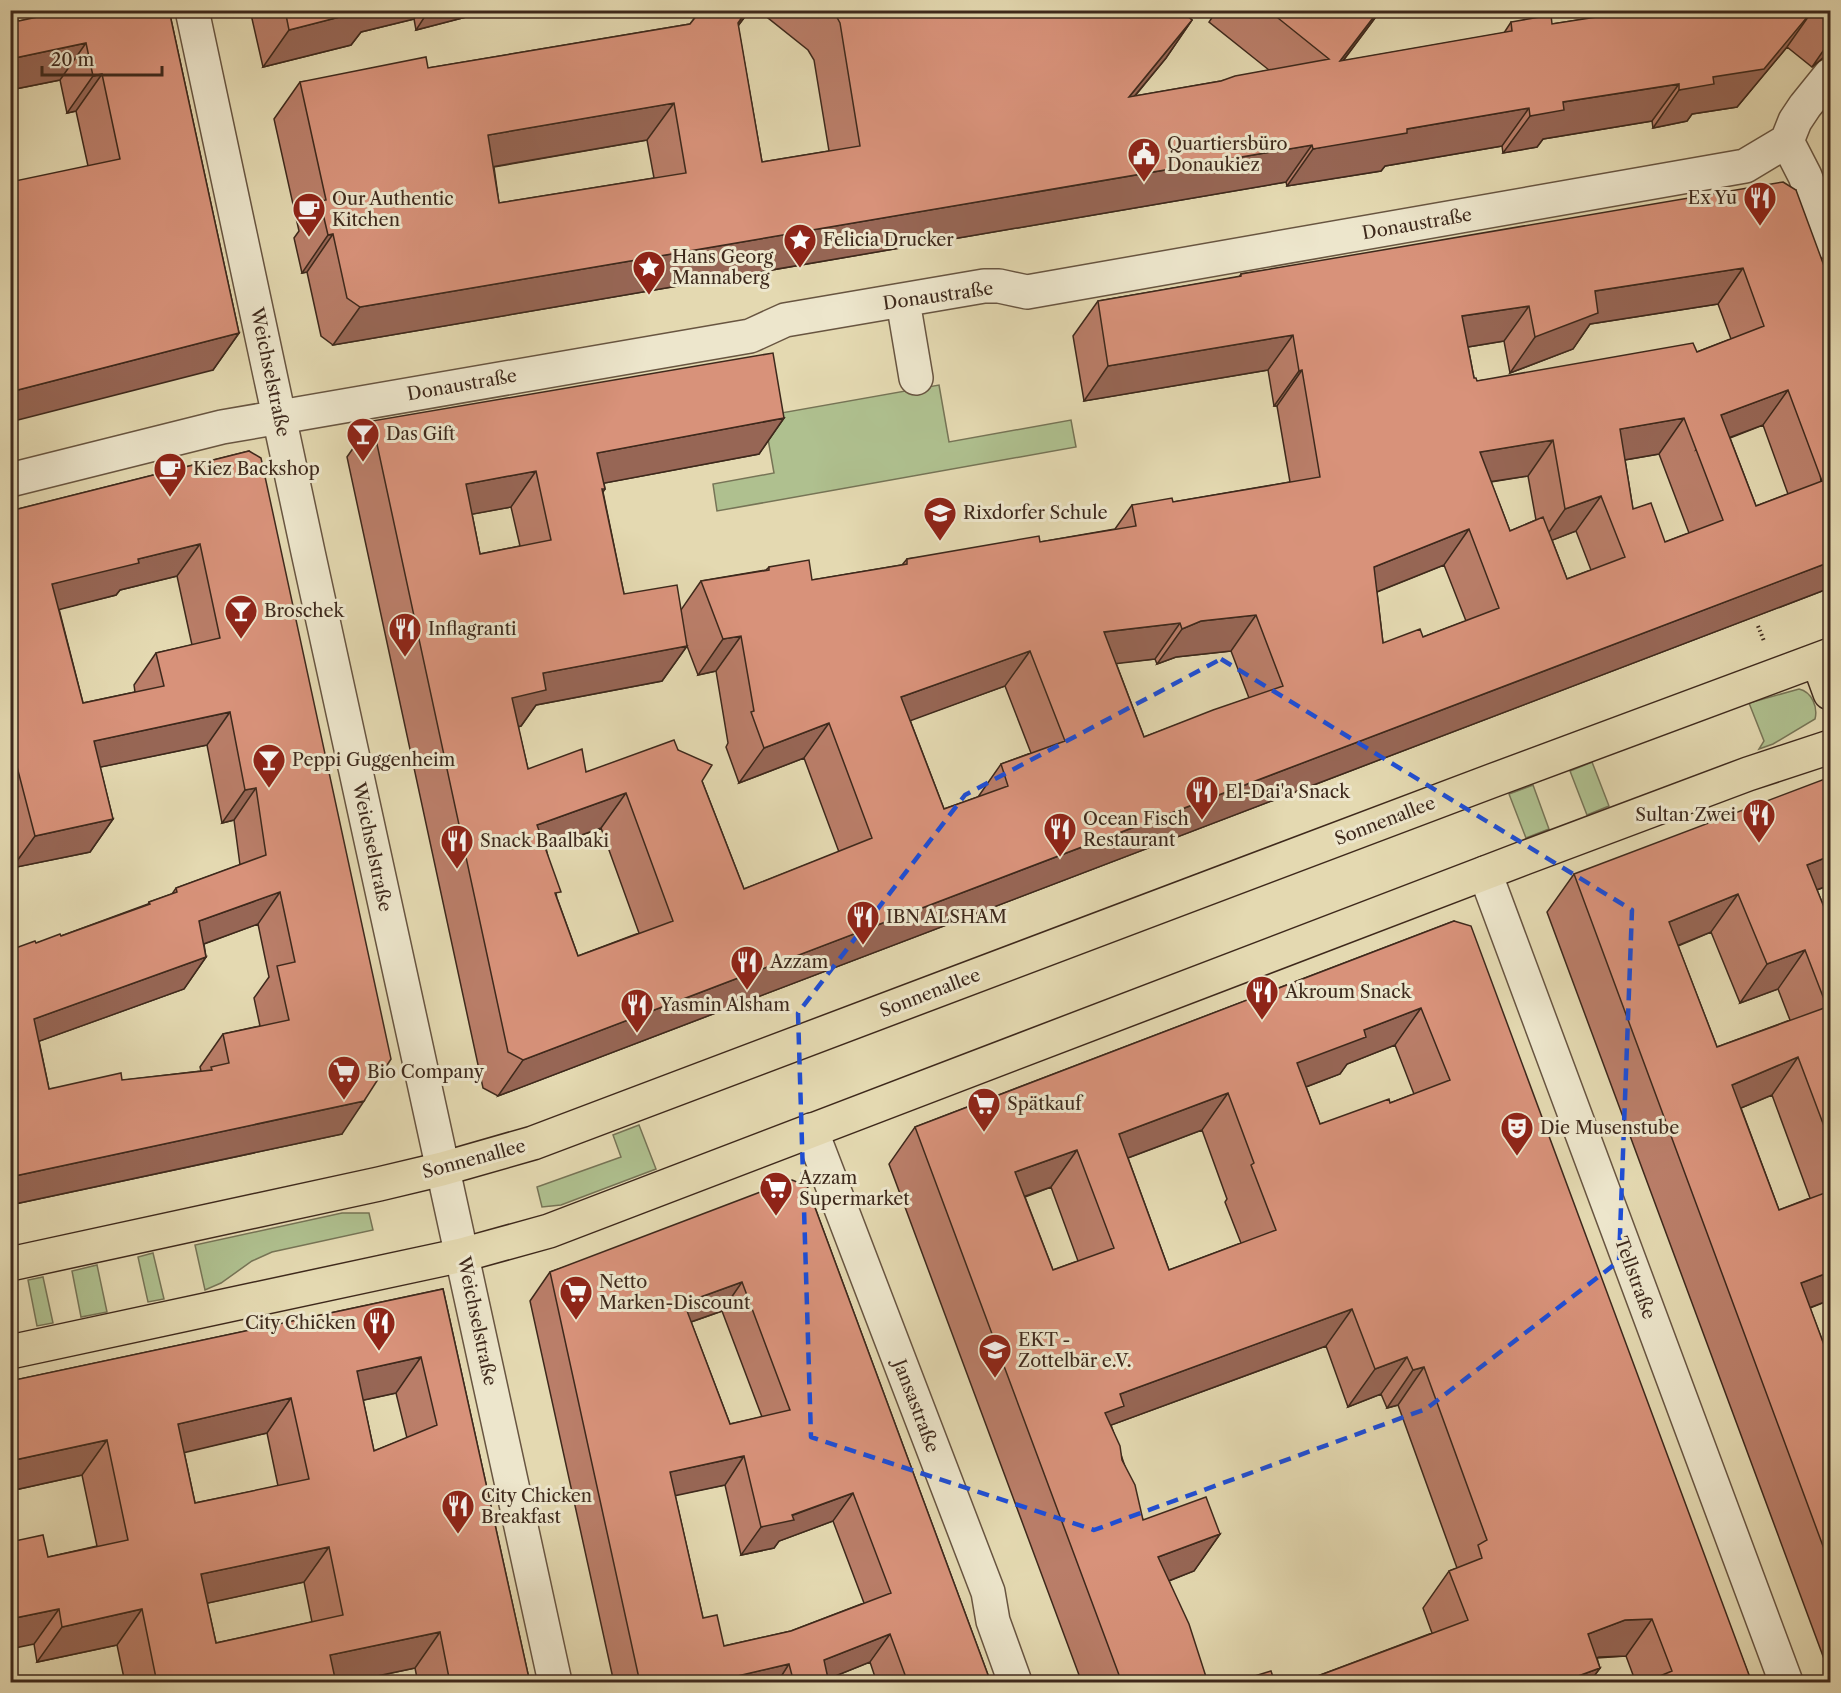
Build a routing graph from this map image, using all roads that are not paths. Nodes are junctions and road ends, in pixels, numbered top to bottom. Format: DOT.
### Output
graph roads {
  1 [pos="192,10"];
  2 [pos="1830,75"];
  3 [pos="1787,141"];
  4 [pos="1830,243"];
  5 [pos="903,301"];
  6 [pos="916,378"];
  7 [pos="279,417"];
  8 [pos="10,480"];
  9 [pos="1824,658"];
  10 [pos="1830,693"];
  11 [pos="1830,747"];
  12 [pos="1485,873"];
  13 [pos="811,1130"];
  14 [pos="442,1169"];
  15 [pos="462,1255"];
  16 [pos="10,1264"];
  17 [pos="10,1352"];
  18 [pos="555,1683"];
  19 [pos="1016,1683"];
  20 [pos="1786,1683"];
  1 -- 7 [label="street, Weichselstraße"];
  2 -- 3 [label="street"];
  3 -- 4 [label="street"];
  3 -- 5 [label="street, Donaustraße"];
  5 -- 6 [label="street"];
  5 -- 7 [label="street, Donaustraße"];
  7 -- 8 [label="street, Donaustraße"];
  7 -- 14 [label="street, Weichselstraße"];
  9 -- 10 [label="main road"];
  9 -- 14 [label="main road, Sonnenallee"];
  11 -- 12 [label="main road"];
  12 -- 13 [label="main road"];
  12 -- 20 [label="street, Tellstraße"];
  13 -- 15 [label="main road"];
  13 -- 19 [label="street, Jansastraße"];
  14 -- 15 [label="street, Weichselstraße"];
  14 -- 16 [label="main road, Sonnenallee"];
  15 -- 17 [label="main road"];
  15 -- 18 [label="street, Weichselstraße"];
}
